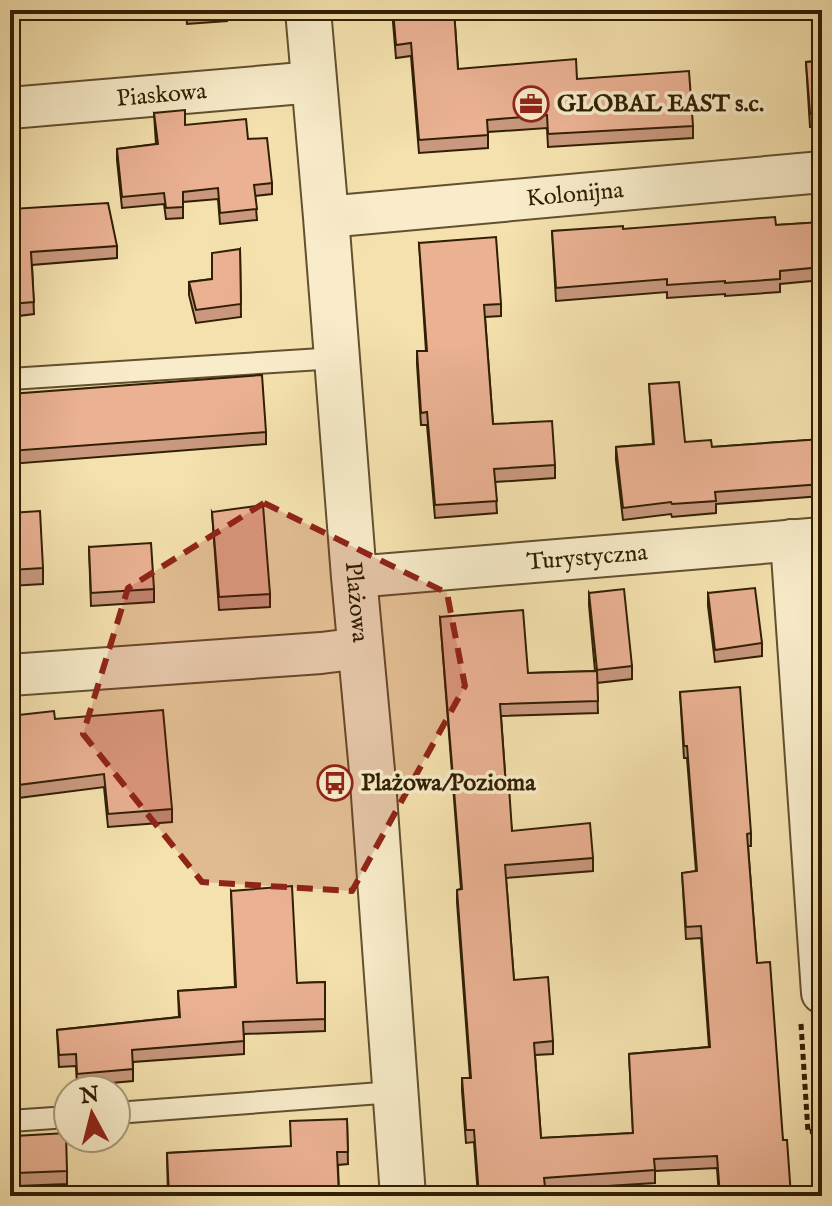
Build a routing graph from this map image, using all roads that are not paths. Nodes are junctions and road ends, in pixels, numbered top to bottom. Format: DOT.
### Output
graph roads {
  1 [pos="308,10"];
  2 [pos="314,82"];
  3 [pos="10,108"];
  4 [pos="822,172"];
  5 [pos="326,217"];
  6 [pos="337,358"];
  7 [pos="10,379"];
  8 [pos="806,539"];
  9 [pos="354,577"];
  10 [pos="361,648"];
  11 [pos="10,675"];
  12 [pos="822,993"];
  13 [pos="394,1092"];
  14 [pos="132,1112"];
  15 [pos="52,1118"];
  16 [pos="10,1121"];
  17 [pos="403,1196"];
  1 -- 2 [label="street, Plażowa"];
  2 -- 3 [label="street, Piaskowa"];
  2 -- 5 [label="street, Plażowa"];
  4 -- 5 [label="street, Kolonijna"];
  5 -- 6 [label="street, Plażowa"];
  6 -- 7 [label="lane"];
  6 -- 9 [label="street, Plażowa"];
  8 -- 9 [label="street, Turystyczna"];
  8 -- 12 [label="street"];
  9 -- 10 [label="street, Plażowa"];
  10 -- 11 [label="street"];
  10 -- 13 [label="street, Plażowa"];
  13 -- 14 [label="lane"];
  13 -- 17 [label="street, Plażowa"];
  15 -- 16 [label="lane"];
}
